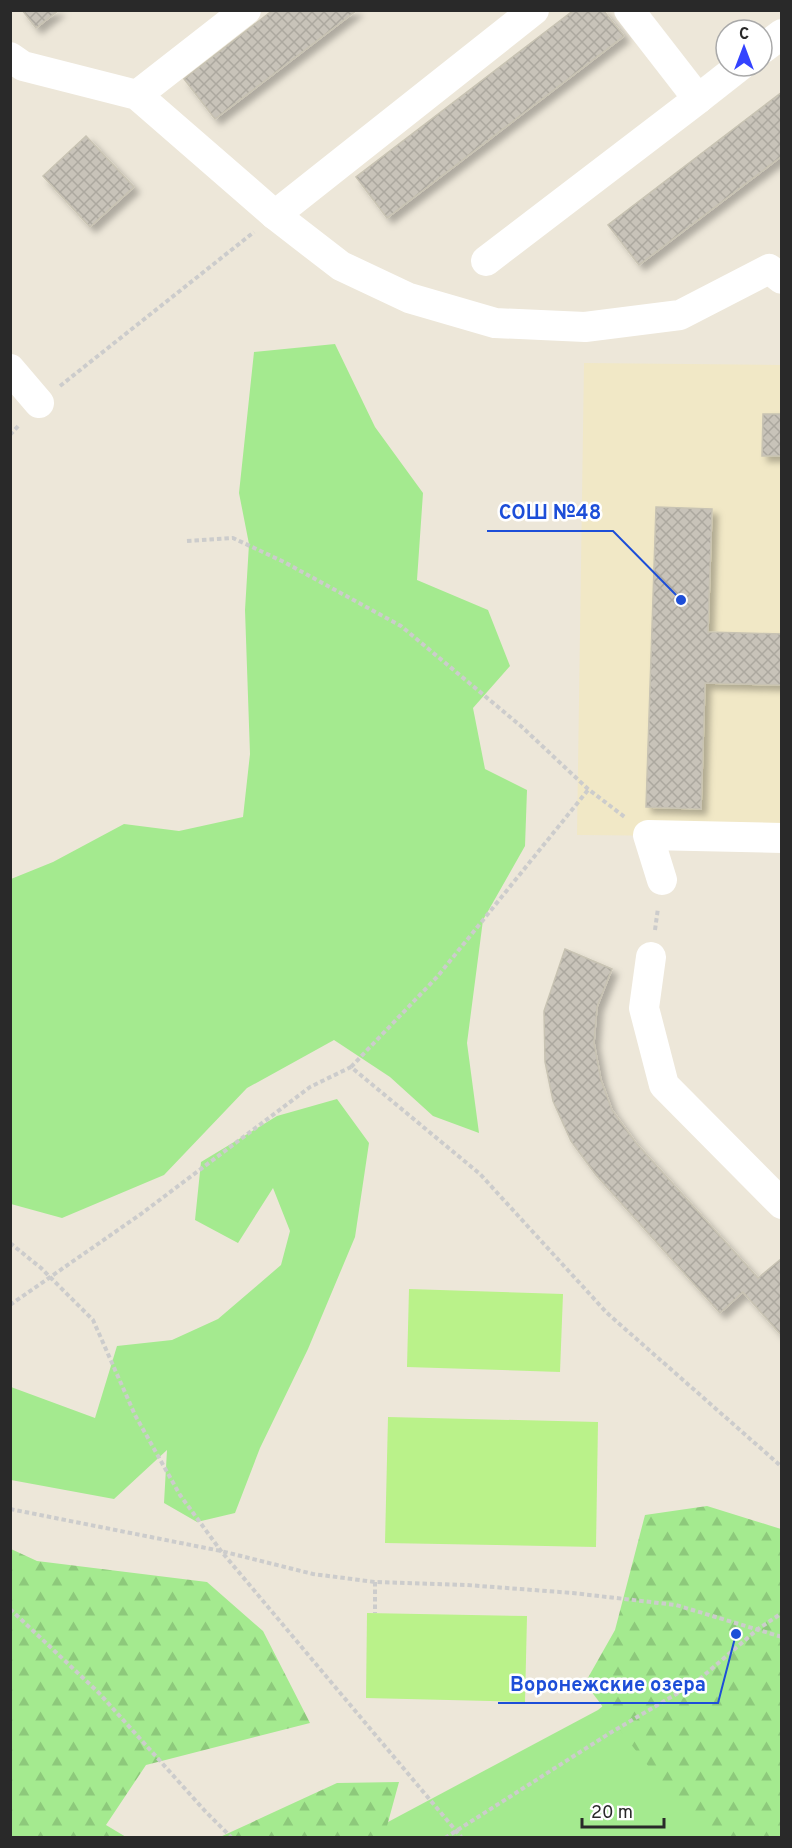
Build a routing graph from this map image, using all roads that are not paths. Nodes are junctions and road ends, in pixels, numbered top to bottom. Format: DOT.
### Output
graph roads {
  1 [pos="246,10"];
  2 [pos="534,10"];
  3 [pos="629,10"];
  4 [pos="10,57"];
  5 [pos="725,78"];
  6 [pos="137,95"];
  7 [pos="698,99"];
  8 [pos="275,215"];
  9 [pos="486,261"];
  10 [pos="777,269"];
  11 [pos="10,369"];
  12 [pos="39,403"];
  13 [pos="782,838"];
  14 [pos="662,880"];
  15 [pos="651,957"];
  16 [pos="782,1204"];
  1 -- 6 [label="lane"];
  2 -- 8 [label="lane"];
  3 -- 7 [label="lane"];
  4 -- 6 [label="lane"];
  5 -- 7 [label="lane"];
  6 -- 8 [label="lane"];
  7 -- 9 [label="lane"];
  8 -- 10 [label="lane"];
  11 -- 12 [label="lane"];
  13 -- 14 [label="lane"];
  15 -- 16 [label="lane"];
}
